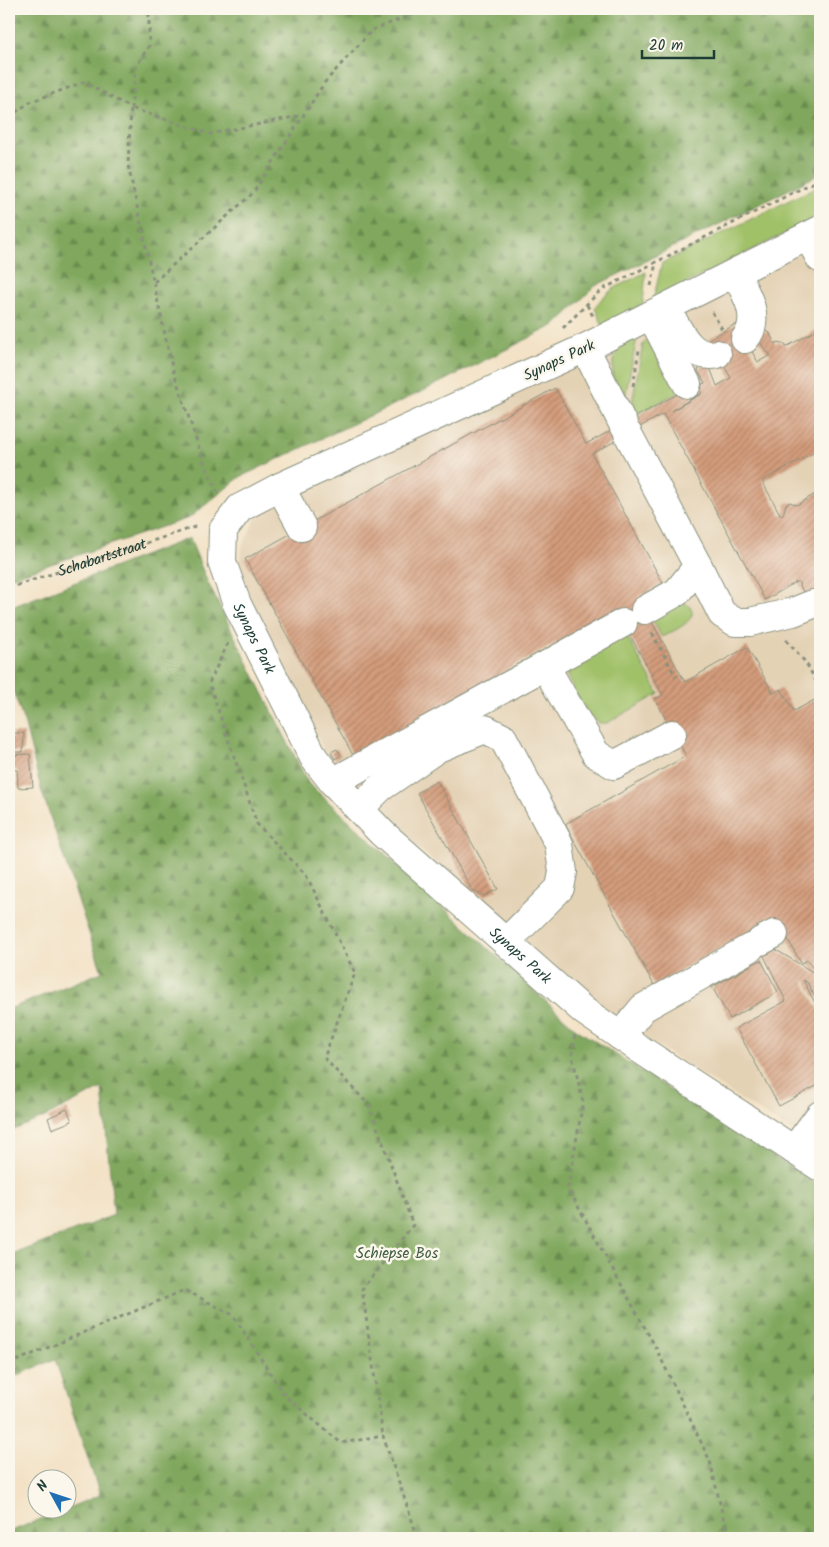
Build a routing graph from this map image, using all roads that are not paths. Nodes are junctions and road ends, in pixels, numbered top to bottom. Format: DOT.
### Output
graph roads {
  1 [pos="816,241"];
  2 [pos="735,273"];
  3 [pos="659,311"];
  4 [pos="586,348"];
  5 [pos="688,384"];
  6 [pos="280,487"];
  7 [pos="302,527"];
  8 [pos="698,566"];
  9 [pos="813,604"];
  10 [pos="545,666"];
  11 [pos="672,734"];
  12 [pos="333,782"];
  13 [pos="359,809"];
  14 [pos="762,941"];
  15 [pos="506,942"];
  16 [pos="620,1036"];
  17 [pos="820,1115"];
  18 [pos="794,1150"];
  19 [pos="820,1167"];
  1 -- 2 [label="street, Synaps Park"];
  2 -- 3 [label="street, Synaps Park"];
  2 -- 3 [label="street"];
  3 -- 4 [label="street, Synaps Park"];
  3 -- 5 [label="street"];
  4 -- 6 [label="street, Synaps Park"];
  4 -- 8 [label="street"];
  6 -- 7 [label="street"];
  6 -- 12 [label="street, Synaps Park"];
  8 -- 9 [label="street"];
  8 -- 10 [label="street"];
  10 -- 11 [label="street"];
  10 -- 12 [label="street"];
  12 -- 13 [label="street, Synaps Park"];
  13 -- 15 [label="street, Synaps Park"];
  13 -- 15 [label="street"];
  14 -- 16 [label="street"];
  15 -- 16 [label="street, Synaps Park"];
  16 -- 18 [label="street, Synaps Park"];
  17 -- 18 [label="street"];
  18 -- 19 [label="street, Synaps Park"];
}
